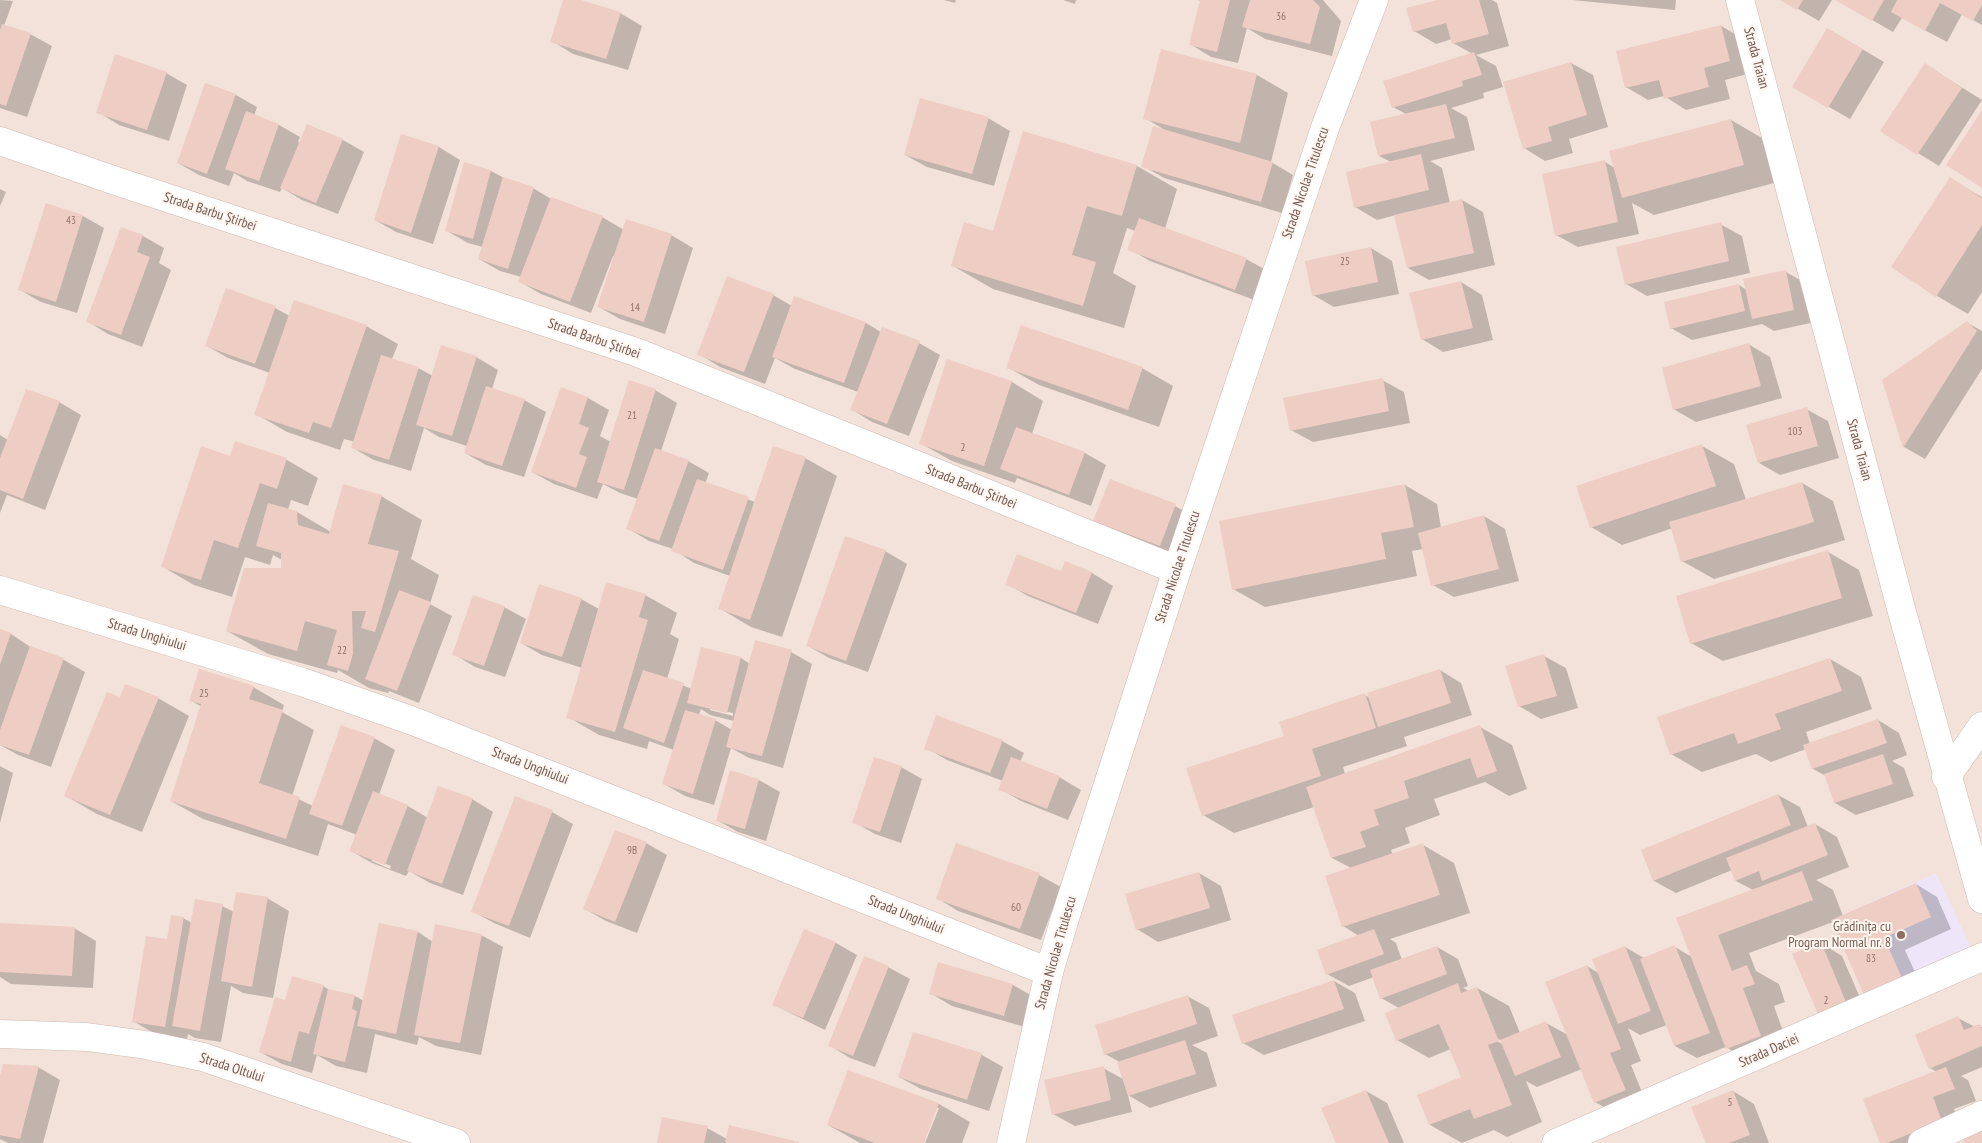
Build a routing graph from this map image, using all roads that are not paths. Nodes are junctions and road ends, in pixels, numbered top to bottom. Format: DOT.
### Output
graph roads {
  1 [pos="1374,0"];
  2 [pos="1740,0"];
  3 [pos="0,141"];
  4 [pos="1177,570"];
  5 [pos="0,590"];
  6 [pos="1982,726"];
  7 [pos="1946,777"];
  8 [pos="1982,899"];
  9 [pos="1982,957"];
  10 [pos="1049,972"];
  11 [pos="0,1034"];
  12 [pos="1982,1115"];
  13 [pos="454,1143"];
  14 [pos="1011,1143"];
  15 [pos="1556,1143"];
  16 [pos="1922,1143"];
  1 -- 4 [label="street, Strada Nicolae Titulescu"];
  2 -- 7 [label="street, Strada Traian"];
  3 -- 4 [label="street, Strada Barbu Știrbei"];
  4 -- 10 [label="street, Strada Nicolae Titulescu"];
  5 -- 10 [label="street, Strada Unghiului"];
  6 -- 7 [label="street"];
  7 -- 8 [label="street, Strada Traian"];
  9 -- 15 [label="street, Strada Daciei"];
  10 -- 14 [label="street, Strada Nicolae Titulescu"];
  11 -- 13 [label="street, Strada Oltului"];
  12 -- 16 [label="street"];
}
